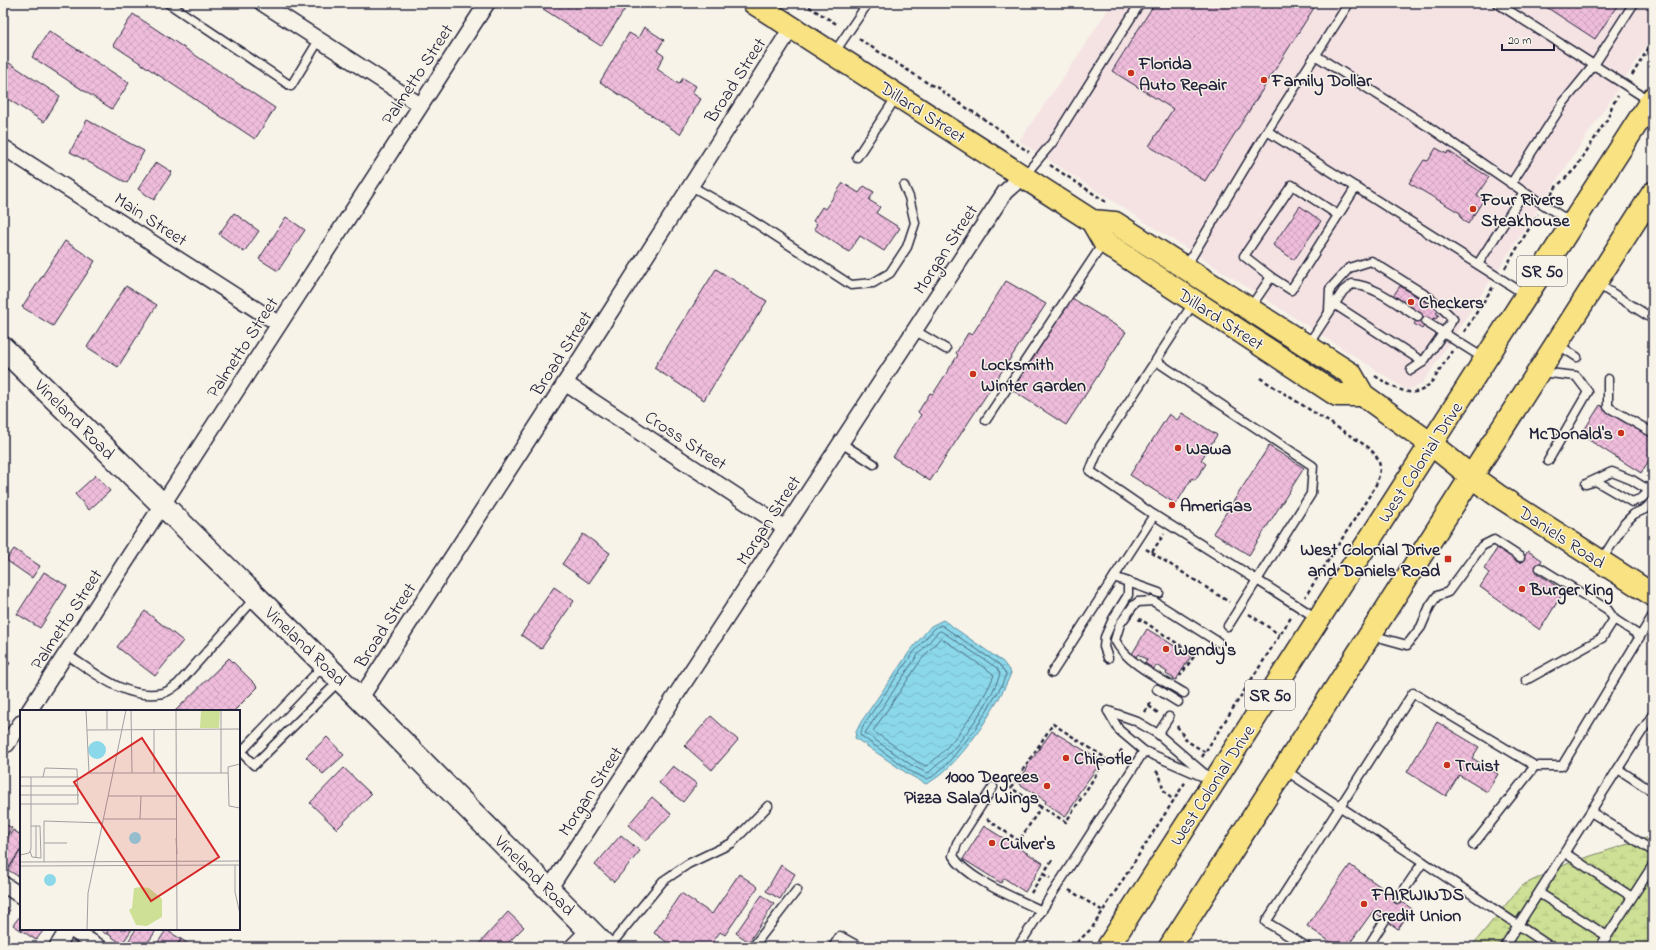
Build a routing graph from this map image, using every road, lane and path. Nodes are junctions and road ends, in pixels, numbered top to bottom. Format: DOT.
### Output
graph roads {
  1 [pos="168,3"];
  2 [pos="262,3"];
  3 [pos="487,3"];
  4 [pos="754,3"];
  5 [pos="868,3"];
  6 [pos="1140,3"];
  7 [pos="1349,3"];
  8 [pos="1497,3"];
  9 [pos="1634,3"];
  10 [pos="792,27"];
  11 [pos="319,40"];
  12 [pos="833,54"];
  13 [pos="1315,56"];
  14 [pos="1594,65"];
  15 [pos="898,95"];
  16 [pos="1652,100"];
  17 [pos="420,105"];
  18 [pos="1267,131"];
  19 [pos="3,147"];
  20 [pos="857,157"];
  21 [pos="1023,176"];
  22 [pos="1512,184"];
  23 [pos="691,186"];
  24 [pos="904,186"];
  25 [pos="1356,187"];
  26 [pos="1524,192"];
  27 [pos="1653,193"];
  28 [pos="1338,216"];
  29 [pos="1092,221"];
  30 [pos="1573,223"];
  31 [pos="1104,242"];
  32 [pos="1478,264"];
  33 [pos="1185,269"];
  34 [pos="1271,277"];
  35 [pos="1596,283"];
  36 [pos="1527,295"];
  37 [pos="1430,298"];
  38 [pos="1194,302"];
  39 [pos="1334,304"];
  40 [pos="1438,304"];
  41 [pos="1250,308"];
  42 [pos="1328,314"];
  43 [pos="1418,317"];
  44 [pos="1653,319"];
  45 [pos="1426,322"];
  46 [pos="280,324"];
  47 [pos="914,330"];
  48 [pos="1444,333"];
  49 [pos="1557,344"];
  50 [pos="1308,346"];
  51 [pos="3,348"];
  52 [pos="946,349"];
  53 [pos="1576,357"];
  54 [pos="1486,359"];
  55 [pos="1156,361"];
  56 [pos="1423,362"];
  57 [pos="1410,370"];
  58 [pos="1539,372"];
  59 [pos="1260,378"];
  60 [pos="1608,379"];
  61 [pos="565,383"];
  62 [pos="1363,395"];
  63 [pos="986,420"];
  64 [pos="1653,433"];
  65 [pos="841,442"];
  66 [pos="1431,444"];
  67 [pos="1548,461"];
  68 [pos="874,464"];
  69 [pos="1472,477"];
  70 [pos="1653,487"];
  71 [pos="1653,501"];
  72 [pos="162,506"];
  73 [pos="1154,514"];
  74 [pos="785,528"];
  75 [pos="1164,534"];
  76 [pos="1146,549"];
  77 [pos="1152,552"];
  78 [pos="1520,557"];
  79 [pos="1601,562"];
  80 [pos="1540,568"];
  81 [pos="1114,577"];
  82 [pos="1257,580"];
  83 [pos="1128,582"];
  84 [pos="1159,593"];
  85 [pos="1653,595"];
  86 [pos="256,597"];
  87 [pos="1235,606"];
  88 [pos="1298,607"];
  89 [pos="1245,612"];
  90 [pos="1653,615"];
  91 [pos="1614,619"];
  92 [pos="1318,620"];
  93 [pos="1137,623"];
  94 [pos="1228,626"];
  95 [pos="1370,634"];
  96 [pos="1280,635"];
  97 [pos="1640,636"];
  98 [pos="1218,642"];
  99 [pos="66,654"];
  100 [pos="1108,658"];
  101 [pos="325,665"];
  102 [pos="1052,673"];
  103 [pos="340,680"];
  104 [pos="1526,680"];
  105 [pos="1165,681"];
  106 [pos="1158,689"];
  107 [pos="1184,694"];
  108 [pos="360,699"];
  109 [pos="1178,702"];
  110 [pos="30,710"];
  111 [pos="1653,714"];
  112 [pos="1169,716"];
  113 [pos="1138,722"];
  114 [pos="20,724"];
  115 [pos="1650,725"];
  116 [pos="1158,734"];
  117 [pos="1128,738"];
  118 [pos="5,744"];
  119 [pos="1122,749"];
  120 [pos="1144,751"];
  121 [pos="1139,759"];
  122 [pos="1106,760"];
  123 [pos="1535,766"];
  124 [pos="1194,769"];
  125 [pos="1284,769"];
  126 [pos="1618,769"];
  127 [pos="1214,782"];
  128 [pos="993,787"];
  129 [pos="1653,792"];
  130 [pos="1174,800"];
  131 [pos="768,806"];
  132 [pos="1341,806"];
  133 [pos="1041,807"];
  134 [pos="977,812"];
  135 [pos="1591,812"];
  136 [pos="1473,845"];
  137 [pos="1653,851"];
  138 [pos="1564,853"];
  139 [pos="1052,860"];
  140 [pos="1423,862"];
  141 [pos="1653,865"];
  142 [pos="1043,874"];
  143 [pos="3,884"];
  144 [pos="1059,884"];
  145 [pos="549,889"];
  146 [pos="797,890"];
  147 [pos="1539,893"];
  148 [pos="20,895"];
  149 [pos="1029,895"];
  150 [pos="1632,897"];
  151 [pos="1398,899"];
  152 [pos="1042,911"];
  153 [pos="1103,911"];
  154 [pos="1386,920"];
  155 [pos="1519,925"];
  156 [pos="67,930"];
  157 [pos="73,930"];
  158 [pos="589,930"];
  159 [pos="1606,936"];
  160 [pos="57,947"];
  161 [pos="99,947"];
  162 [pos="572,947"];
  163 [pos="607,947"];
  164 [pos="753,947"];
  165 [pos="833,947"];
  166 [pos="860,947"];
  167 [pos="1018,947"];
  168 [pos="1072,947"];
  169 [pos="1108,947"];
  170 [pos="1170,947"];
  171 [pos="1307,947"];
  172 [pos="1368,947"];
  173 [pos="1504,947"];
  174 [pos="1551,947"];
  175 [pos="1600,947"];
  1 -- 11 [label="lane"];
  2 -- 11 [label="street"];
  3 -- 17 [label="street, Palmetto Street"];
  4 -- 10 [label="main road, Dillard Street"];
  5 -- 12 [label="lane"];
  6 -- 21 [label="lane"];
  7 -- 13 [label="lane"];
  8 -- 14 [label="lane"];
  9 -- 14 [label="lane"];
  10 -- 12 [label="main road, Dillard Street"];
  10 -- 23 [label="street, Broad Street"];
  11 -- 17 [label="street"];
  12 -- 15 [label="main road, Dillard Street"];
  13 -- 18 [label="lane"];
  13 -- 22 [label="lane"];
  14 -- 16 [label="lane"];
  14 -- 22 [label="lane"];
  15 -- 20 [label="lane"];
  15 -- 21 [label="main road, Dillard Street"];
  16 -- 30 [label="main road, West Colonial Drive / SR 50"];
  17 -- 46 [label="street, Palmetto Street"];
  18 -- 25 [label="lane"];
  18 -- 33 [label="lane"];
  19 -- 46 [label="street, Main Street"];
  21 -- 29 [label="main road, Dillard Street"];
  21 -- 47 [label="street, Morgan Street"];
  22 -- 26 [label="lane"];
  23 -- 24 [label="lane"];
  23 -- 61 [label="street, Broad Street"];
  25 -- 28 [label="lane"];
  25 -- 32 [label="lane"];
  26 -- 30 [label="lane"];
  26 -- 32 [label="lane"];
  27 -- 35 [label="main road, SR 50"];
  28 -- 34 [label="lane"];
  28 -- 34 [label="lane"];
  29 -- 31 [label="main road, Dillard Street"];
  29 -- 33 [label="main road, Dillard Street"];
  30 -- 36 [label="main road, West Colonial Drive / SR 50"];
  31 -- 38 [label="main road, Dillard Street"];
  31 -- 63 [label="lane"];
  32 -- 36 [label="lane"];
  33 -- 41 [label="main road, Dillard Street"];
  34 -- 41 [label="lane"];
  35 -- 44 [label="lane"];
  35 -- 49 [label="main road, SR 50"];
  36 -- 54 [label="main road, West Colonial Drive / SR 50"];
  37 -- 42 [label="lane"];
  38 -- 55 [label="lane"];
  38 -- 62 [label="main road, Dillard Street"];
  39 -- 42 [label="lane"];
  39 -- 43 [label="lane"];
  39 -- 56 [label="lane"];
  40 -- 48 [label="lane"];
  41 -- 50 [label="main road, Dillard Street"];
  42 -- 50 [label="lane"];
  45 -- 48 [label="lane"];
  46 -- 72 [label="street, Palmetto Street"];
  47 -- 52 [label="lane"];
  47 -- 65 [label="street, Morgan Street"];
  48 -- 54 [label="lane"];
  48 -- 56 [label="lane"];
  49 -- 53 [label="lane"];
  49 -- 58 [label="main road, SR 50"];
  50 -- 62 [label="main road, Dillard Street"];
  51 -- 72 [label="main road, Vineland Road"];
  54 -- 66 [label="main road, West Colonial Drive / SR 50"];
  55 -- 73 [label="lane"];
  55 -- 82 [label="lane"];
  56 -- 57 [label="lane"];
  58 -- 67 [label="lane"];
  58 -- 69 [label="main road, SR 50"];
  59 -- 88 [label="path"];
  60 -- 64 [label="lane"];
  61 -- 74 [label="street, Cross Street"];
  61 -- 108 [label="street, Broad Street"];
  62 -- 66 [label="main road, Dillard Street"];
  65 -- 68 [label="lane"];
  65 -- 74 [label="street, Morgan Street"];
  66 -- 69 [label="main road, Dillard Street"];
  66 -- 92 [label="main road, West Colonial Drive / SR 50"];
  69 -- 79 [label="main road, Daniels Road"];
  69 -- 95 [label="main road, SR 50"];
  70 -- 70 [label="lane"];
  71 -- 79 [label="lane"];
  72 -- 86 [label="main road, Vineland Road"];
  72 -- 99 [label="street, Palmetto Street"];
  73 -- 81 [label="lane"];
  73 -- 82 [label="lane"];
  74 -- 145 [label="street, Morgan Street"];
  75 -- 77 [label="path"];
  76 -- 77 [label="path"];
  77 -- 87 [label="path"];
  78 -- 95 [label="lane"];
  79 -- 85 [label="main road, Daniels Road"];
  80 -- 91 [label="lane"];
  81 -- 83 [label="lane"];
  81 -- 102 [label="lane"];
  82 -- 88 [label="lane"];
  82 -- 94 [label="lane"];
  83 -- 84 [label="lane"];
  83 -- 100 [label="lane"];
  86 -- 99 [label="lane"];
  86 -- 101 [label="main road, Vineland Road"];
  88 -- 92 [label="lane"];
  88 -- 96 [label="path"];
  89 -- 96 [label="path"];
  90 -- 97 [label="lane"];
  91 -- 97 [label="lane"];
  91 -- 104 [label="lane"];
  92 -- 127 [label="main road, West Colonial Drive / SR 50"];
  93 -- 105 [label="path"];
  95 -- 125 [label="main road, SR 50"];
  96 -- 124 [label="path"];
  97 -- 123 [label="lane"];
  98 -- 105 [label="lane"];
  99 -- 110 [label="street, Palmetto Street"];
  101 -- 103 [label="main road, Vineland Road"];
  101 -- 103 [label="lane"];
  103 -- 108 [label="main road, Vineland Road"];
  105 -- 107 [label="lane"];
  106 -- 109 [label="lane"];
  106 -- 113 [label="path"];
  108 -- 145 [label="main road, Vineland Road"];
  111 -- 115 [label="lane"];
  112 -- 116 [label="lane"];
  113 -- 116 [label="lane"];
  113 -- 117 [label="lane"];
  114 -- 118 [label="street"];
  115 -- 126 [label="lane"];
  116 -- 124 [label="lane"];
  117 -- 119 [label="path"];
  117 -- 120 [label="lane"];
  119 -- 121 [label="path"];
  119 -- 122 [label="path"];
  120 -- 121 [label="lane"];
  120 -- 124 [label="lane"];
  121 -- 130 [label="path"];
  121 -- 144 [label="lane"];
  122 -- 133 [label="path"];
  122 -- 133 [label="path"];
  123 -- 132 [label="lane"];
  123 -- 136 [label="lane"];
  124 -- 127 [label="lane"];
  124 -- 130 [label="path"];
  125 -- 132 [label="lane"];
  125 -- 170 [label="main road, SR 50"];
  126 -- 129 [label="lane"];
  126 -- 135 [label="lane"];
  127 -- 169 [label="main road, West Colonial Drive / SR 50"];
  128 -- 134 [label="lane"];
  130 -- 153 [label="path"];
  131 -- 163 [label="lane"];
  132 -- 140 [label="lane"];
  132 -- 171 [label="lane"];
  133 -- 134 [label="path"];
  134 -- 152 [label="lane"];
  135 -- 137 [label="lane"];
  135 -- 138 [label="lane"];
  138 -- 147 [label="lane"];
  138 -- 150 [label="lane"];
  139 -- 142 [label="path"];
  140 -- 151 [label="lane"];
  140 -- 155 [label="lane"];
  141 -- 150 [label="lane"];
  142 -- 144 [label="path"];
  142 -- 149 [label="path"];
  143 -- 148 [label="street"];
  144 -- 152 [label="lane"];
  144 -- 153 [label="path"];
  145 -- 158 [label="main road, Vineland Road"];
  146 -- 164 [label="lane"];
  147 -- 155 [label="lane"];
  147 -- 159 [label="lane"];
  150 -- 159 [label="lane"];
  152 -- 167 [label="lane"];
  153 -- 168 [label="path"];
  154 -- 172 [label="lane"];
  155 -- 173 [label="lane"];
  155 -- 174 [label="lane"];
  156 -- 160 [label="street"];
  157 -- 161 [label="street"];
  158 -- 162 [label="street"];
  158 -- 163 [label="main road, Vineland Road"];
  159 -- 175 [label="lane"];
  165 -- 166 [label="lane"];
}
